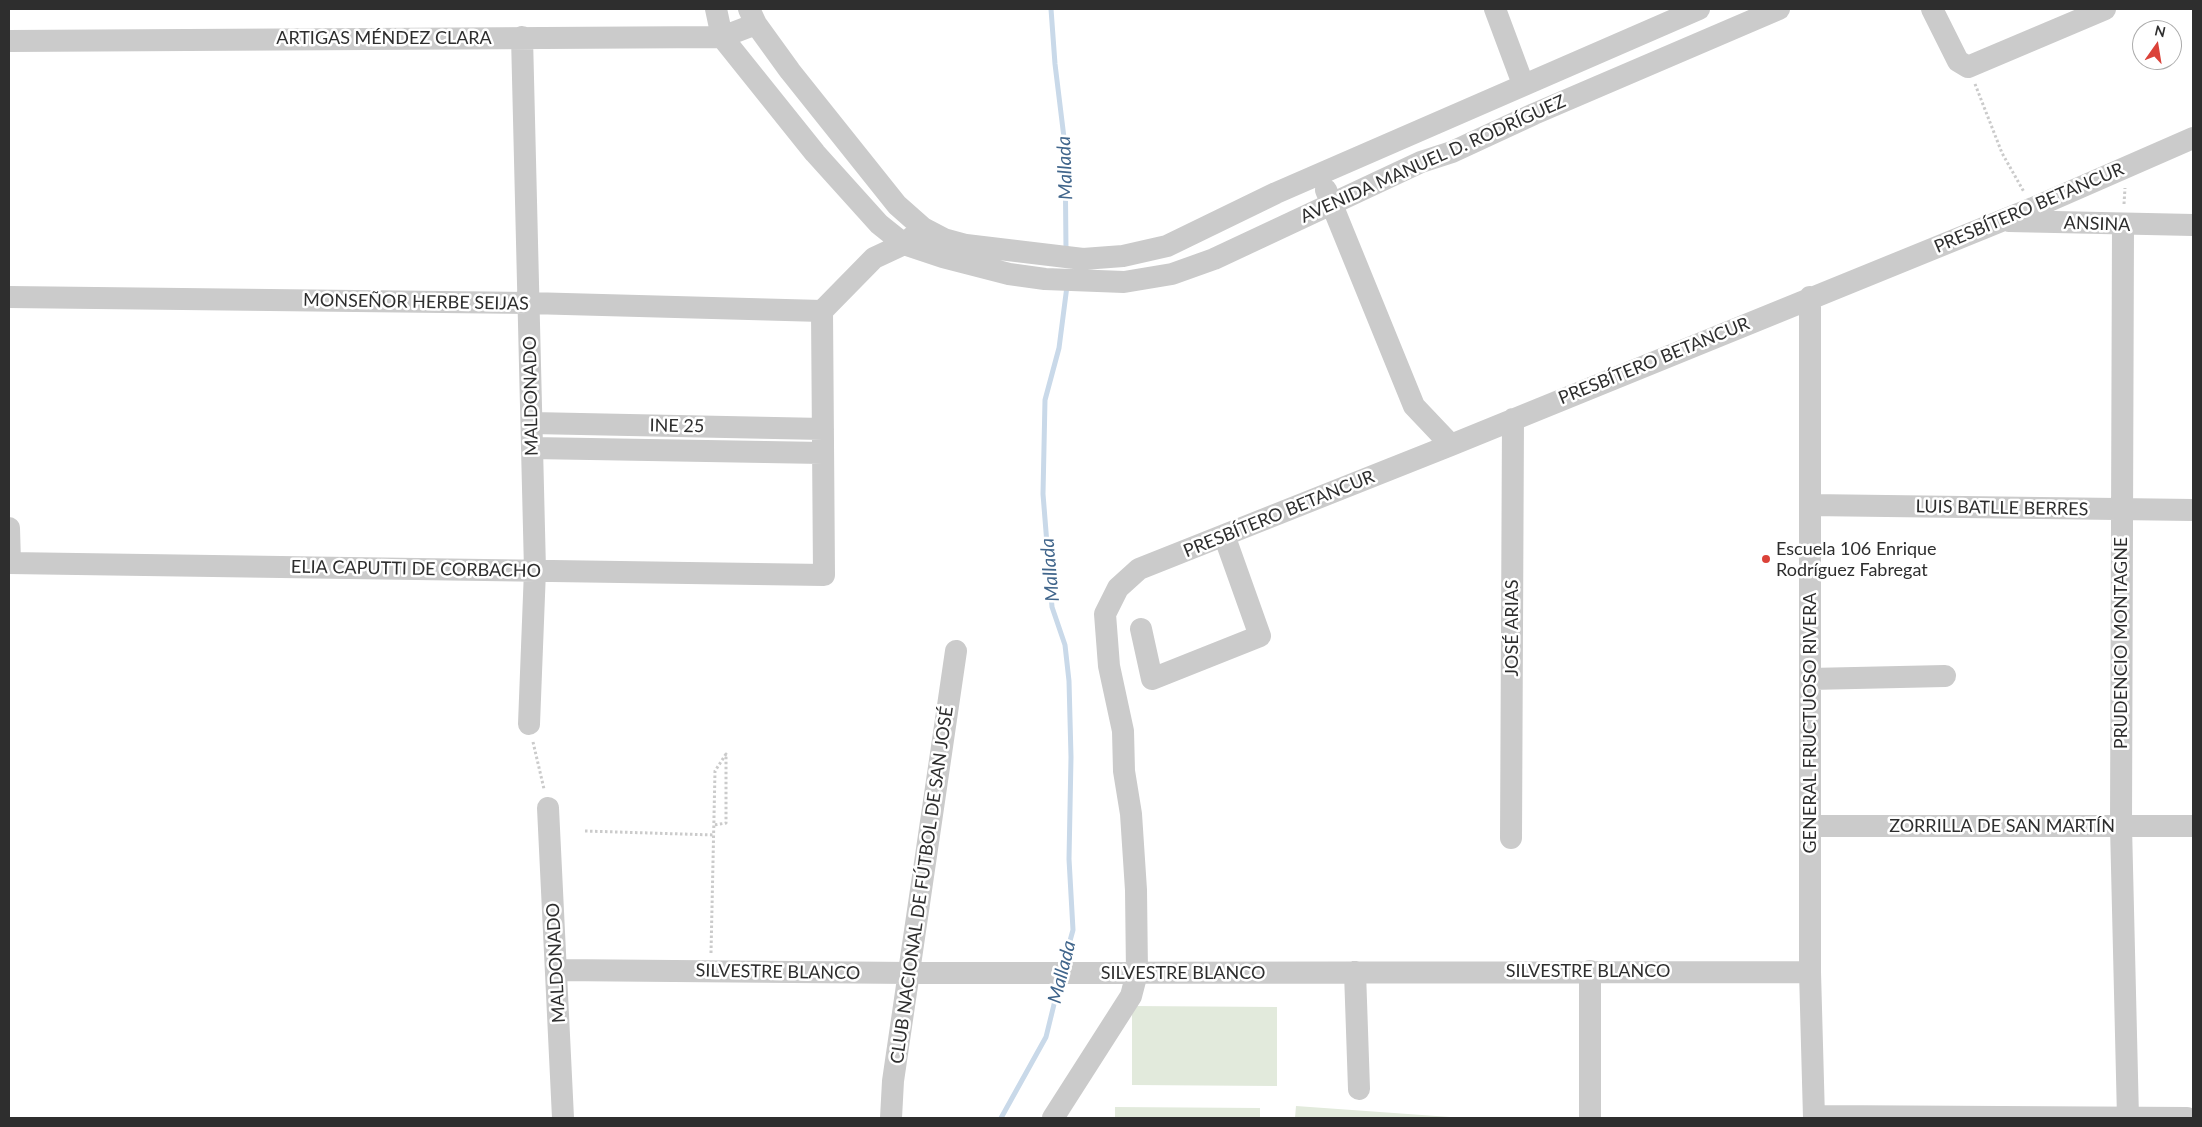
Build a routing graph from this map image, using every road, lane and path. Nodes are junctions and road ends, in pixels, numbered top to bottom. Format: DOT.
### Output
graph roads {
  1 [pos="716,9"];
  2 [pos="1495,9"];
  3 [pos="1699,9"];
  4 [pos="1779,9"];
  5 [pos="1932,9"];
  6 [pos="2105,9"];
  7 [pos="752,16"];
  8 [pos="1736,17"];
  9 [pos="522,37"];
  10 [pos="722,38"];
  11 [pos="9,41"];
  12 [pos="1968,67"];
  13 [pos="1523,84"];
  14 [pos="2193,138"];
  15 [pos="2127,168"];
  16 [pos="1320,175"];
  17 [pos="1332,204"];
  18 [pos="2033,208"];
  19 [pos="2001,220"];
  20 [pos="2123,225"];
  21 [pos="2193,225"];
  22 [pos="923,228"];
  23 [pos="904,244"];
  24 [pos="9,297"];
  25 [pos="1810,297"];
  26 [pos="528,303"];
  27 [pos="822,311"];
  28 [pos="1513,419"];
  29 [pos="532,423"];
  30 [pos="823,429"];
  31 [pos="1451,445"];
  32 [pos="532,448"];
  33 [pos="823,453"];
  34 [pos="1810,505"];
  35 [pos="2121,509"];
  36 [pos="2193,510"];
  37 [pos="9,528"];
  38 [pos="1224,535"];
  39 [pos="9,563"];
  40 [pos="535,570"];
  41 [pos="1141,629"];
  42 [pos="956,651"];
  43 [pos="1945,676"];
  44 [pos="1810,679"];
  45 [pos="529,724"];
  46 [pos="548,808"];
  47 [pos="714,825"];
  48 [pos="1810,826"];
  49 [pos="2121,826"];
  50 [pos="2193,826"];
  51 [pos="585,831"];
  52 [pos="714,835"];
  53 [pos="1511,838"];
  54 [pos="556,970"];
  55 [pos="711,971"];
  56 [pos="1590,971"];
  57 [pos="1355,972"];
  58 [pos="1810,972"];
  59 [pos="910,973"];
  60 [pos="1137,973"];
  61 [pos="1359,1090"];
  62 [pos="1814,1117"];
  63 [pos="563,1118"];
  64 [pos="891,1118"];
  65 [pos="1053,1118"];
  66 [pos="1590,1118"];
  67 [pos="2128,1118"];
  68 [pos="2187,1118"];
  1 -- 10 [label="street"];
  2 -- 13 [label="street"];
  3 -- 13 [label="street, AVENIDA MANUEL D. RODRÍGUEZ"];
  4 -- 8 [label="street, AVENIDA MANUEL D. RODRÍGUEZ"];
  5 -- 12 [label="street"];
  6 -- 12 [label="street"];
  7 -- 10 [label="street, ARTIGAS MÉNDEZ CLARA"];
  7 -- 22 [label="street, AVENIDA MANUEL D. RODRÍGUEZ"];
  8 -- 17 [label="street, AVENIDA MANUEL D. RODRÍGUEZ"];
  9 -- 10 [label="street, ARTIGAS MÉNDEZ CLARA"];
  9 -- 11 [label="street, ARTIGAS MÉNDEZ CLARA"];
  9 -- 26 [label="street, MALDONADO"];
  10 -- 23 [label="street, AVENIDA MANUEL D. RODRÍGUEZ"];
  12 -- 18 [label="path"];
  13 -- 16 [label="street, AVENIDA MANUEL D. RODRÍGUEZ"];
  14 -- 15 [label="street, PRESBÍTERO BETANCUR"];
  15 -- 18 [label="street, PRESBÍTERO BETANCUR"];
  15 -- 20 [label="path"];
  16 -- 17 [label="street"];
  16 -- 22 [label="street, AVENIDA MANUEL D. RODRÍGUEZ"];
  17 -- 23 [label="street, AVENIDA MANUEL D. RODRÍGUEZ"];
  17 -- 31 [label="street"];
  18 -- 19 [label="street, PRESBÍTERO BETANCUR"];
  19 -- 20 [label="street, ANSINA"];
  19 -- 25 [label="street, PRESBÍTERO BETANCUR"];
  20 -- 21 [label="street, ANSINA"];
  20 -- 35 [label="street, PRUDENCIO MONTAGNE"];
  22 -- 23 [label="street"];
  23 -- 27 [label="street"];
  24 -- 26 [label="street, MONSEÑOR HERBE SEIJAS"];
  25 -- 28 [label="street, PRESBÍTERO BETANCUR"];
  25 -- 34 [label="street, GENERAL FRUCTUOSO RIVERA"];
  26 -- 27 [label="street, MONSEÑOR HERBE SEIJAS"];
  26 -- 29 [label="street, MALDONADO"];
  27 -- 30 [label="street"];
  28 -- 31 [label="street, PRESBÍTERO BETANCUR"];
  28 -- 53 [label="street, JOSÉ ARIAS"];
  29 -- 30 [label="street, INE 25"];
  29 -- 32 [label="street, MALDONADO"];
  30 -- 33 [label="street"];
  31 -- 38 [label="street, PRESBÍTERO BETANCUR"];
  32 -- 33 [label="street, INE 25"];
  32 -- 40 [label="street, MALDONADO"];
  33 -- 40 [label="street, ELIA CAPUTTI DE CORBACHO"];
  34 -- 35 [label="street, LUIS BATLLE BERRES"];
  34 -- 44 [label="street, GENERAL FRUCTUOSO RIVERA"];
  35 -- 36 [label="street, LUIS BATLLE BERRES"];
  35 -- 49 [label="street, PRUDENCIO MONTAGNE"];
  37 -- 39 [label="street"];
  38 -- 41 [label="street"];
  38 -- 60 [label="street, PRESBÍTERO BETANCUR"];
  39 -- 40 [label="street, ELIA CAPUTTI DE CORBACHO"];
  40 -- 45 [label="street, MALDONADO"];
  42 -- 59 [label="street, CLUB NACIONAL DE FÚTBOL DE SAN JOSÉ"];
  43 -- 44 [label="street"];
  44 -- 48 [label="street, GENERAL FRUCTUOSO RIVERA"];
  45 -- 46 [label="path"];
  46 -- 54 [label="street, MALDONADO"];
  47 -- 47 [label="path"];
  47 -- 52 [label="path"];
  48 -- 49 [label="street, ZORRILLA DE SAN MARTÍN"];
  48 -- 58 [label="street, GENERAL FRUCTUOSO RIVERA"];
  49 -- 50 [label="street, ZORRILLA DE SAN MARTÍN"];
  49 -- 67 [label="street, PRUDENCIO MONTAGNE"];
  51 -- 52 [label="path"];
  52 -- 55 [label="path"];
  54 -- 55 [label="street, SILVESTRE BLANCO"];
  54 -- 63 [label="street, MALDONADO"];
  55 -- 59 [label="street, SILVESTRE BLANCO"];
  56 -- 57 [label="street, SILVESTRE BLANCO"];
  56 -- 58 [label="street, SILVESTRE BLANCO"];
  56 -- 66 [label="street"];
  57 -- 60 [label="street, SILVESTRE BLANCO"];
  57 -- 61 [label="street"];
  58 -- 62 [label="street, GENERAL FRUCTUOSO RIVERA"];
  59 -- 60 [label="street, SILVESTRE BLANCO"];
  59 -- 64 [label="street, CLUB NACIONAL DE FÚTBOL DE SAN JOSÉ"];
  60 -- 65 [label="street"];
  62 -- 67 [label="street"];
  67 -- 68 [label="street"];
}
